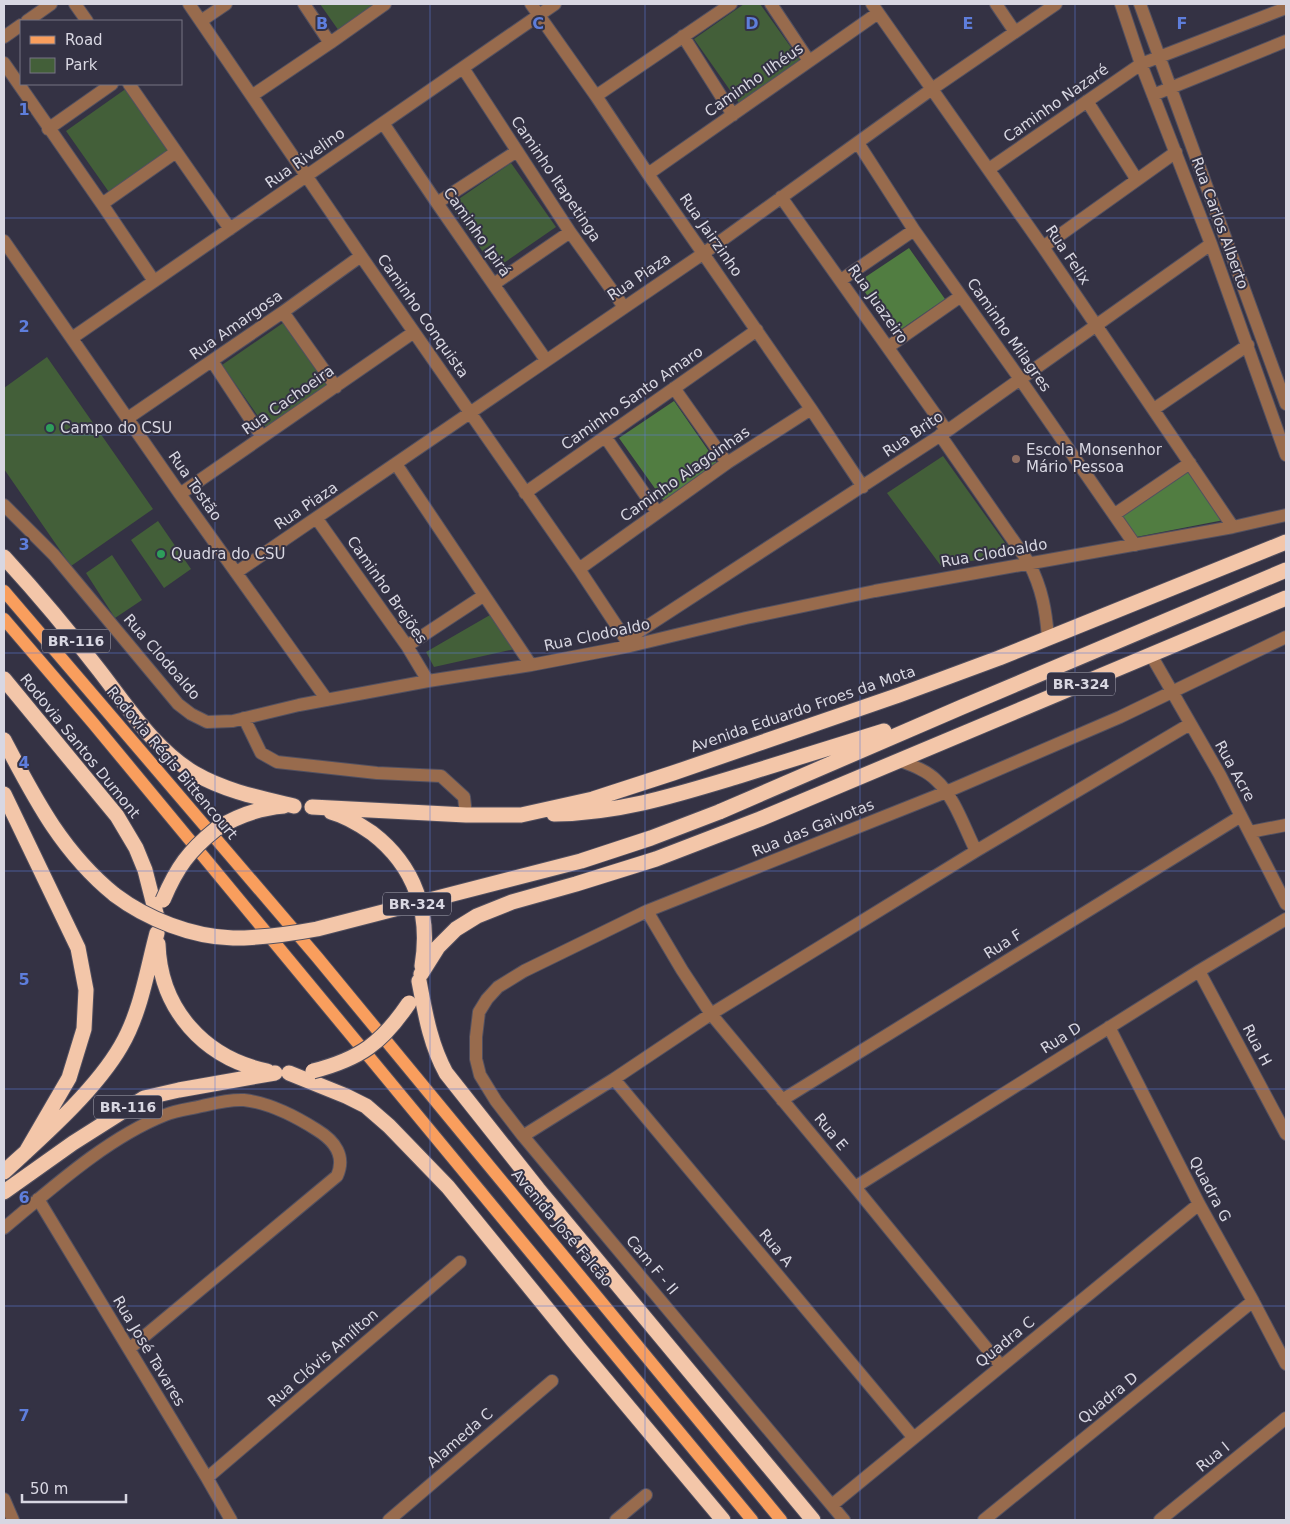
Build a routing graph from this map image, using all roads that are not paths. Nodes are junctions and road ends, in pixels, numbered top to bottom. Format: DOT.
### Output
graph roads {
  1 [pos="52,4"];
  2 [pos="75,4"];
  3 [pos="189,4"];
  4 [pos="226,4"];
  5 [pos="304,4"];
  6 [pos="385,4"];
  7 [pos="531,4"];
  8 [pos="555,4"];
  9 [pos="731,4"];
  10 [pos="771,4"];
  11 [pos="996,4"];
  12 [pos="1056,4"];
  13 [pos="1121,4"];
  14 [pos="1140,4"];
  15 [pos="875,8"];
  16 [pos="1286,8"];
  17 [pos="538,15"];
  18 [pos="28,20"];
  19 [pos="86,20"];
  20 [pos="201,21"];
  21 [pos="20,26"];
  22 [pos="1015,32"];
  23 [pos="683,36"];
  24 [pos="4,37"];
  25 [pos="1286,41"];
  26 [pos="330,44"];
  27 [pos="1159,58"];
  28 [pos="809,61"];
  29 [pos="4,63"];
  30 [pos="1142,64"];
  31 [pos="463,68"];
  32 [pos="111,85"];
  33 [pos="130,85"];
  34 [pos="1171,88"];
  35 [pos="932,89"];
  36 [pos="252,95"];
  37 [pos="1154,95"];
  38 [pos="596,96"];
  39 [pos="1087,101"];
  40 [pos="733,115"];
  41 [pos="383,123"];
  42 [pos="48,129"];
  43 [pos="858,143"];
  44 [pos="517,151"];
  45 [pos="176,152"];
  46 [pos="1176,152"];
  47 [pos="989,169"];
  48 [pos="648,174"];
  49 [pos="308,176"];
  50 [pos="1137,180"];
  51 [pos="782,197"];
  52 [pos="102,204"];
  53 [pos="437,204"];
  54 [pos="230,229"];
  55 [pos="914,230"];
  56 [pos="570,232"];
  57 [pos="4,241"];
  58 [pos="1211,244"];
  59 [pos="1043,247"];
  60 [pos="704,253"];
  61 [pos="361,256"];
  62 [pos="841,280"];
  63 [pos="154,281"];
  64 [pos="494,284"];
  65 [pos="961,296"];
  66 [pos="624,307"];
  67 [pos="283,312"];
  68 [pos="1096,326"];
  69 [pos="756,330"];
  70 [pos="414,332"];
  71 [pos="72,338"];
  72 [pos="1248,345"];
  73 [pos="888,347"];
  74 [pos="546,360"];
  75 [pos="212,361"];
  76 [pos="1020,379"];
  77 [pos="336,387"];
  78 [pos="674,388"];
  79 [pos="1286,404"];
  80 [pos="811,408"];
  81 [pos="1154,409"];
  82 [pos="470,413"];
  83 [pos="128,418"];
  84 [pos="944,433"];
  85 [pos="262,437"];
  86 [pos="606,438"];
  87 [pos="1286,455"];
  88 [pos="727,463"];
  89 [pos="1190,463"];
  90 [pos="396,464"];
  91 [pos="863,486"];
  92 [pos="525,493"];
  93 [pos="180,494"];
  94 [pos="4,505"];
  95 [pos="657,512"];
  96 [pos="1114,514"];
  97 [pos="1286,515"];
  98 [pos="317,519"];
  99 [pos="1233,527"];
  100 [pos="1286,542"];
  101 [pos="1135,545"];
  102 [pos="4,556"];
  103 [pos="1029,563"];
  104 [pos="579,569"];
  105 [pos="1286,570"];
  106 [pos="237,572"];
  107 [pos="4,591"];
  108 [pos="483,596"];
  109 [pos="1286,598"];
  110 [pos="4,619"];
  111 [pos="1286,637"];
  112 [pos="1048,638"];
  113 [pos="628,643"];
  114 [pos="407,646"];
  115 [pos="1151,655"];
  116 [pos="531,665"];
  117 [pos="4,679"];
  118 [pos="428,681"];
  119 [pos="1172,692"];
  120 [pos="327,700"];
  121 [pos="962,707"];
  122 [pos="244,718"];
  123 [pos="1190,724"];
  124 [pos="4,740"];
  125 [pos="898,760"];
  126 [pos="946,792"];
  127 [pos="4,794"];
  128 [pos="294,806"];
  129 [pos="312,807"];
  130 [pos="521,814"];
  131 [pos="466,815"];
  132 [pos="1241,816"];
  133 [pos="1286,825"];
  134 [pos="1250,832"];
  135 [pos="976,851"];
  136 [pos="1286,904"];
  137 [pos="647,911"];
  138 [pos="1286,919"];
  139 [pos="158,927"];
  140 [pos="317,957"];
  141 [pos="1199,971"];
  142 [pos="420,977"];
  143 [pos="479,1012"];
  144 [pos="711,1014"];
  145 [pos="1109,1027"];
  146 [pos="282,1073"];
  147 [pos="614,1079"];
  148 [pos="782,1100"];
  149 [pos="1286,1134"];
  150 [pos="523,1136"];
  151 [pos="26,1152"];
  152 [pos="4,1172"];
  153 [pos="855,1186"];
  154 [pos="4,1192"];
  155 [pos="38,1199"];
  156 [pos="1199,1204"];
  157 [pos="4,1228"];
  158 [pos="460,1262"];
  159 [pos="1253,1301"];
  160 [pos="129,1349"];
  161 [pos="1286,1364"];
  162 [pos="1001,1366"];
  163 [pos="552,1381"];
  164 [pos="1286,1418"];
  165 [pos="914,1437"];
  166 [pos="208,1478"];
  167 [pos="646,1495"];
  168 [pos="4,1499"];
  169 [pos="832,1504"];
  170 [pos="12,1520"];
  171 [pos="231,1520"];
  172 [pos="389,1520"];
  173 [pos="616,1520"];
  174 [pos="723,1520"];
  175 [pos="752,1520"];
  176 [pos="781,1520"];
  177 [pos="813,1520"];
  178 [pos="844,1520"];
  179 [pos="984,1520"];
  180 [pos="1160,1520"];
  1 -- 18 [label="street"];
  2 -- 19 [label="street"];
  3 -- 20 [label="street, Caminho Conquista"];
  4 -- 20 [label="street"];
  5 -- 26 [label="street"];
  6 -- 26 [label="street"];
  7 -- 17 [label="street, Rua Jairzinho"];
  8 -- 17 [label="street, Rua Rivelino"];
  9 -- 23 [label="street"];
  10 -- 28 [label="street"];
  11 -- 22 [label="street"];
  12 -- 22 [label="street, Rua Piaza"];
  13 -- 30 [label="street, Rua Carlos Alberto"];
  14 -- 27 [label="street, Rua Carlos Alberto"];
  15 -- 28 [label="street, Caminho Ilhéus"];
  15 -- 35 [label="street, Rua Felix"];
  16 -- 27 [label="street, Caminho Nazaré"];
  17 -- 31 [label="street, Rua Rivelino"];
  17 -- 38 [label="street, Rua Jairzinho"];
  20 -- 36 [label="street, Caminho Conquista"];
  21 -- 24 [label="street"];
  22 -- 35 [label="street, Rua Piaza"];
  23 -- 38 [label="street"];
  23 -- 40 [label="street"];
  25 -- 34 [label="street"];
  26 -- 36 [label="street"];
  27 -- 30 [label="street, Caminho Nazaré"];
  27 -- 34 [label="street, Rua Carlos Alberto"];
  28 -- 40 [label="street, Caminho Ilhéus"];
  29 -- 42 [label="street"];
  30 -- 37 [label="street, Rua Carlos Alberto"];
  30 -- 39 [label="street, Caminho Nazaré"];
  31 -- 41 [label="street, Rua Rivelino"];
  31 -- 44 [label="street, Caminho Itapetinga"];
  32 -- 42 [label="street"];
  33 -- 45 [label="street"];
  34 -- 37 [label="street"];
  34 -- 79 [label="street, Rua Carlos Alberto"];
  35 -- 43 [label="street, Rua Piaza"];
  35 -- 47 [label="street, Rua Felix"];
  36 -- 49 [label="street, Caminho Conquista"];
  37 -- 46 [label="street, Rua Carlos Alberto"];
  38 -- 48 [label="street, Rua Jairzinho"];
  39 -- 47 [label="street, Caminho Nazaré"];
  39 -- 50 [label="street"];
  40 -- 48 [label="street, Caminho Ilhéus"];
  41 -- 49 [label="street, Rua Rivelino"];
  41 -- 53 [label="street, Caminho Ipirá"];
  42 -- 52 [label="street"];
  43 -- 51 [label="street, Rua Piaza"];
  43 -- 55 [label="street, Caminho Milagres"];
  44 -- 53 [label="street"];
  44 -- 56 [label="street, Caminho Itapetinga"];
  45 -- 52 [label="street"];
  45 -- 54 [label="street"];
  46 -- 50 [label="street"];
  46 -- 58 [label="street, Rua Carlos Alberto"];
  47 -- 59 [label="street, Rua Felix"];
  48 -- 60 [label="street, Rua Jairzinho"];
  49 -- 54 [label="street, Rua Rivelino"];
  49 -- 61 [label="street, Caminho Conquista"];
  50 -- 59 [label="street"];
  51 -- 60 [label="street, Rua Piaza"];
  51 -- 62 [label="street, Rua Juazeiro"];
  52 -- 63 [label="street"];
  53 -- 64 [label="street, Caminho Ipirá"];
  54 -- 63 [label="street, Rua Rivelino"];
  55 -- 62 [label="street"];
  55 -- 65 [label="street, Caminho Milagres"];
  56 -- 64 [label="street"];
  56 -- 66 [label="street, Caminho Itapetinga"];
  57 -- 71 [label="street, Rua Tostão"];
  58 -- 68 [label="street, Rua Brito"];
  58 -- 72 [label="street, Rua Carlos Alberto"];
  59 -- 68 [label="street, Rua Felix"];
  60 -- 66 [label="street, Rua Piaza"];
  60 -- 69 [label="street, Rua Jairzinho"];
  61 -- 67 [label="street, Rua Amargosa"];
  61 -- 70 [label="street, Caminho Conquista"];
  62 -- 73 [label="street, Rua Juazeiro"];
  63 -- 71 [label="street, Rua Rivelino"];
  64 -- 74 [label="street, Caminho Ipirá"];
  65 -- 73 [label="street"];
  65 -- 76 [label="street, Caminho Milagres"];
  66 -- 74 [label="street, Rua Piaza"];
  67 -- 75 [label="street, Rua Amargosa"];
  67 -- 77 [label="street"];
  68 -- 76 [label="street, Rua Brito"];
  68 -- 81 [label="street, Rua Felix"];
  69 -- 78 [label="street, Caminho Santo Amaro"];
  69 -- 80 [label="street, Rua Jairzinho"];
  70 -- 77 [label="street, Rua Cachoeira"];
  70 -- 82 [label="street, Caminho Conquista"];
  71 -- 83 [label="street, Rua Tostão"];
  72 -- 81 [label="street"];
  72 -- 87 [label="street, Rua Carlos Alberto"];
  73 -- 84 [label="street, Rua Juazeiro"];
  74 -- 82 [label="street, Rua Piaza"];
  75 -- 83 [label="street, Rua Amargosa"];
  75 -- 85 [label="street"];
  76 -- 84 [label="street, Rua Brito"];
  76 -- 96 [label="street, Caminho Milagres"];
  77 -- 85 [label="street, Rua Cachoeira"];
  78 -- 86 [label="street, Caminho Santo Amaro"];
  78 -- 88 [label="street"];
  80 -- 88 [label="street, Caminho Alagoinhas"];
  80 -- 91 [label="street, Rua Jairzinho"];
  81 -- 89 [label="street, Rua Felix"];
  82 -- 90 [label="street, Rua Piaza"];
  82 -- 92 [label="street, Caminho Conquista"];
  83 -- 93 [label="street, Rua Tostão"];
  84 -- 91 [label="street, Rua Brito"];
  84 -- 103 [label="street, Rua Juazeiro"];
  85 -- 93 [label="street, Rua Cachoeira"];
  86 -- 92 [label="street, Caminho Santo Amaro"];
  86 -- 95 [label="street"];
  88 -- 95 [label="street, Caminho Alagoinhas"];
  89 -- 96 [label="street"];
  89 -- 99 [label="street, Rua Felix"];
  90 -- 98 [label="street, Rua Piaza"];
  90 -- 108 [label="street"];
  91 -- 113 [label="street, Rua Brito"];
  92 -- 104 [label="street, Caminho Conquista"];
  93 -- 106 [label="street, Rua Tostão"];
  94 -- 122 [label="street, Rua Clodoaldo"];
  95 -- 104 [label="street, Caminho Alagoinhas"];
  96 -- 101 [label="street, Caminho Milagres"];
  97 -- 99 [label="street, Rua Clodoaldo"];
  98 -- 106 [label="street, Rua Piaza"];
  98 -- 114 [label="street, Caminho Brejões"];
  99 -- 101 [label="street, Rua Clodoaldo"];
  100 -- 112 [label="highway, Avenida Eduardo Froes da Mota"];
  101 -- 103 [label="street, Rua Clodoaldo"];
  102 -- 128 [label="highway, BR-116"];
  103 -- 112 [label="street, Rua Juazeiro"];
  103 -- 113 [label="street, Rua Clodoaldo"];
  104 -- 113 [label="street, Caminho Conquista"];
  105 -- 121 [label="highway, BR-324"];
  106 -- 120 [label="street, Rua Tostão"];
  107 -- 140 [label="main road, Rodovia Régis Bittencourt / BR-116"];
  108 -- 114 [label="street"];
  108 -- 116 [label="street"];
  109 -- 115 [label="highway, Avenida Eduardo Froes da Mota / BR-324"];
  110 -- 175 [label="main road, BR-116"];
  111 -- 119 [label="street, Rua das Gaivotas"];
  112 -- 130 [label="highway, Avenida Eduardo Froes da Mota"];
  113 -- 116 [label="street, Rua Clodoaldo"];
  114 -- 118 [label="street, Caminho Brejões"];
  115 -- 119 [label="street, Rua Acre"];
  115 -- 125 [label="highway, Avenida Eduardo Froes da Mota / BR-324"];
  116 -- 118 [label="street, Rua Clodoaldo"];
  117 -- 139 [label="highway, Rodovia Santos Dumont / BR-116"];
  118 -- 120 [label="street, Rua Clodoaldo"];
  119 -- 123 [label="street, Rua Acre"];
  119 -- 126 [label="street, Rua das Gaivotas"];
  120 -- 122 [label="street, Rua Clodoaldo"];
  121 -- 124 [label="highway, BR-324, bridge"];
  121 -- 130 [label="highway, BR-324"];
  122 -- 131 [label="street"];
  123 -- 132 [label="street, Rua Acre"];
  123 -- 135 [label="street"];
  125 -- 126 [label="street"];
  125 -- 142 [label="highway, Avenida Eduardo Froes da Mota / BR-324"];
  126 -- 135 [label="street"];
  126 -- 137 [label="street, Rua das Gaivotas"];
  127 -- 151 [label="highway"];
  128 -- 129 [label="highway, Avenida Eduardo Froes da Mota"];
  128 -- 139 [label="highway, Avenida Eduardo Froes da Mota, bridge"];
  129 -- 131 [label="highway, Avenida Eduardo Froes da Mota / BR-324"];
  129 -- 142 [label="highway, Avenida Eduardo Froes da Mota"];
  130 -- 131 [label="highway, Avenida Eduardo Froes da Mota / BR-324"];
  132 -- 134 [label="street, Rua Acre"];
  132 -- 148 [label="street, Rua F"];
  133 -- 134 [label="street"];
  134 -- 136 [label="street, Rua Acre"];
  135 -- 144 [label="street"];
  137 -- 143 [label="street, Rua das Gaivotas"];
  137 -- 144 [label="street, Rua E"];
  138 -- 141 [label="street, Rua D"];
  139 -- 146 [label="highway, Avenida Eduardo Froes da Mota"];
  139 -- 151 [label="highway, Avenida Eduardo Froes da Mota / BR-116"];
  140 -- 176 [label="main road, Avenida José Falcão"];
  141 -- 145 [label="street, Rua D"];
  141 -- 149 [label="street, Rua H"];
  142 -- 146 [label="highway, Avenida Eduardo Froes da Mota, bridge"];
  142 -- 177 [label="highway"];
  143 -- 150 [label="street, Cam F - II"];
  144 -- 147 [label="street"];
  144 -- 148 [label="street, Rua E"];
  145 -- 153 [label="street, Rua D"];
  145 -- 156 [label="street, Quadra G"];
  146 -- 154 [label="highway, Avenida Eduardo Froes da Mota / BR-116"];
  146 -- 174 [label="highway"];
  147 -- 150 [label="street"];
  147 -- 165 [label="street, Rua A"];
  148 -- 153 [label="street, Rua E"];
  150 -- 169 [label="street, Cam F - II"];
  151 -- 152 [label="highway, Avenida Eduardo Froes da Mota / BR-116"];
  153 -- 162 [label="street, Rua E"];
  155 -- 157 [label="street"];
  155 -- 160 [label="street, Rua José Tavares"];
  155 -- 160 [label="street"];
  156 -- 159 [label="street, Quadra G"];
  156 -- 162 [label="street, Quadra C"];
  158 -- 166 [label="street, Rua Clóvis Amílton"];
  159 -- 161 [label="street, Quadra G"];
  159 -- 179 [label="street, Quadra D"];
  160 -- 166 [label="street, Rua José Tavares"];
  162 -- 165 [label="street, Quadra C"];
  163 -- 172 [label="street, Alameda C"];
  164 -- 180 [label="street, Rua I"];
  165 -- 169 [label="street, Quadra C"];
  166 -- 171 [label="street, Rua José Tavares"];
  167 -- 173 [label="street"];
  168 -- 170 [label="street"];
  169 -- 178 [label="street, Cam F - II"];
}
